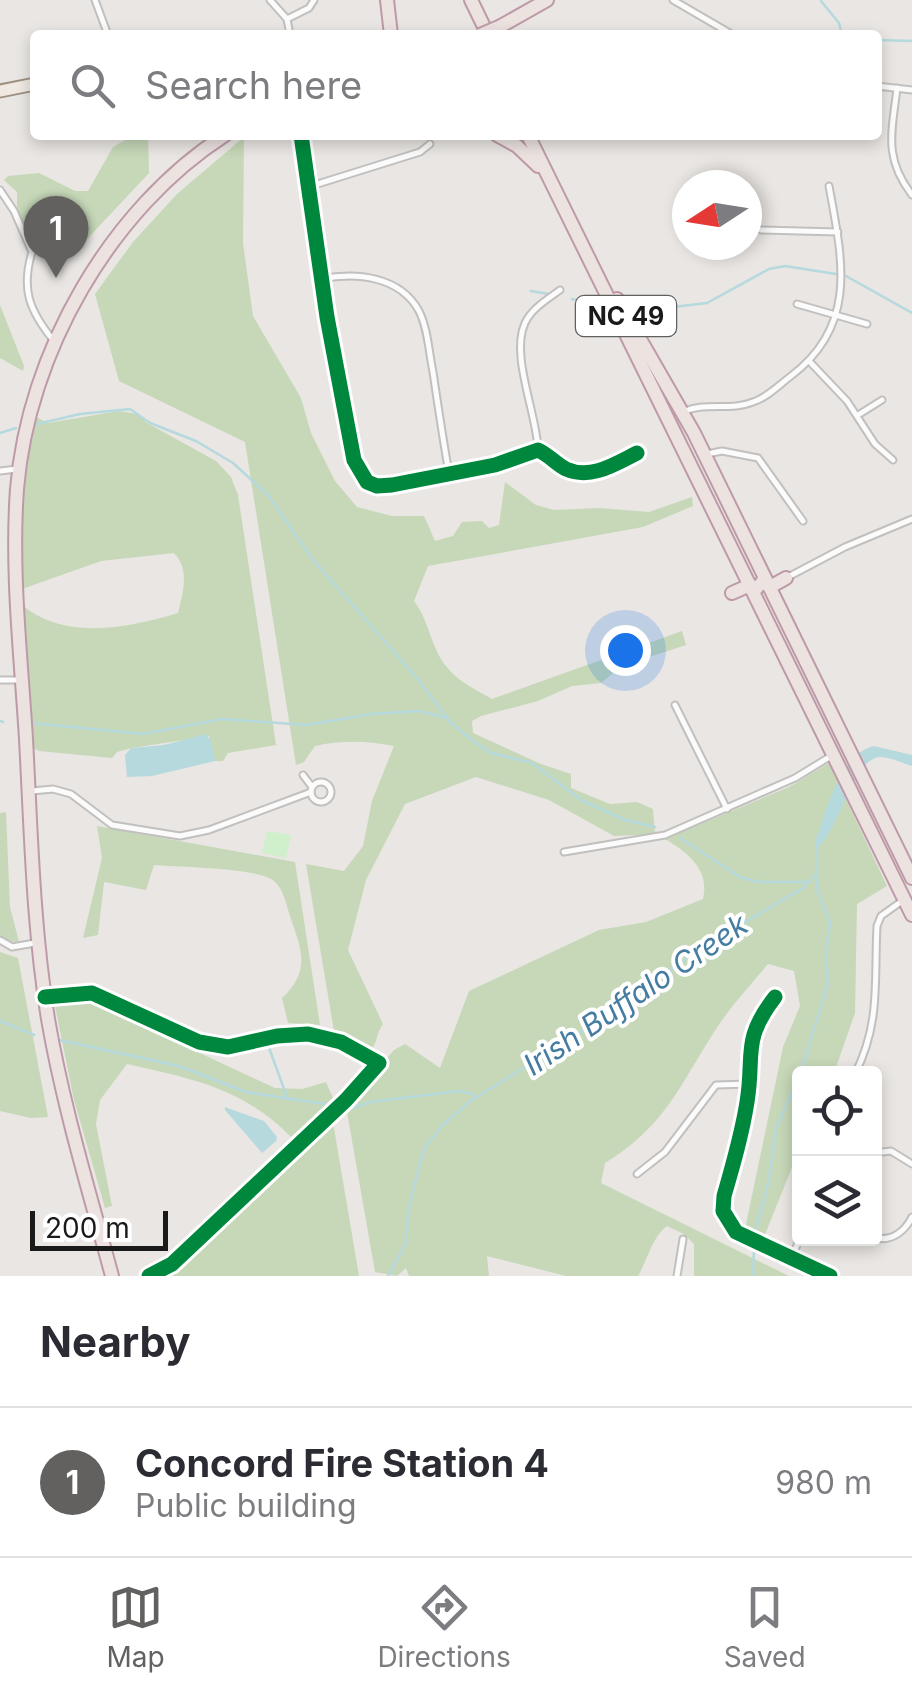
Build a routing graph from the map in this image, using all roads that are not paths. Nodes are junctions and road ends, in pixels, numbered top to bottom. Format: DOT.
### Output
graph roads {
  1 [pos="95,0"];
  2 [pos="270,0"];
  3 [pos="314,0"];
  4 [pos="388,0"];
  5 [pos="462,0"];
  6 [pos="471,0"];
  7 [pos="548,0"];
  8 [pos="673,0"];
  9 [pos="288,19"];
  10 [pos="106,30"];
  11 [pos="289,30"];
  12 [pos="390,30"];
  13 [pos="477,30"];
  14 [pos="486,30"];
  15 [pos="492,30"];
  16 [pos="724,30"];
  17 [pos="30,85"];
  18 [pos="882,86"];
  19 [pos="897,88"];
  20 [pos="912,90"];
  21 [pos="0,91"];
  22 [pos="218,140"];
  23 [pos="229,140"];
  24 [pos="302,140"];
  25 [pos="504,140"];
  26 [pos="530,140"];
  27 [pos="539,140"];
  28 [pos="430,144"];
  29 [pos="551,181"];
  30 [pos="829,186"];
  31 [pos="308,187"];
  32 [pos="160,189"];
  33 [pos="0,190"];
  34 [pos="912,195"];
  35 [pos="762,230"];
  36 [pos="838,232"];
  37 [pos="321,279"];
  38 [pos="560,290"];
  39 [pos="797,304"];
  40 [pos="835,315"];
  41 [pos="867,324"];
  42 [pos="56,343"];
  43 [pos="810,362"];
  44 [pos="882,400"];
  45 [pos="682,412"];
  46 [pos="858,416"];
  47 [pos="538,450"];
  48 [pos="637,452"];
  49 [pos="705,455"];
  50 [pos="893,460"];
  51 [pos="693,464"];
  52 [pos="20,469"];
  53 [pos="0,471"];
  54 [pos="449,473"];
  55 [pos="723,492"];
  56 [pos="912,519"];
  57 [pos="804,521"];
  58 [pos="729,538"];
  59 [pos="786,578"];
  60 [pos="767,581"];
  61 [pos="750,584"];
  62 [pos="794,637"];
  63 [pos="789,660"];
  64 [pos="0,680"];
  65 [pos="22,680"];
  66 [pos="820,690"];
  67 [pos="675,705"];
  68 [pos="837,761"];
  69 [pos="303,775"];
  70 [pos="312,790"];
  71 [pos="28,791"];
  72 [pos="728,809"];
  73 [pos="564,852"];
  74 [pos="912,878"];
  75 [pos="904,899"];
  76 [pos="912,915"];
  77 [pos="0,940"];
  78 [pos="38,943"];
  79 [pos="45,997"];
  80 [pos="775,997"];
  81 [pos="858,1066"];
  82 [pos="750,1084"];
  83 [pos="882,1152"];
  84 [pos="912,1164"];
  85 [pos="637,1174"];
  86 [pos="912,1218"];
  87 [pos="683,1239"];
  88 [pos="882,1239"];
  89 [pos="797,1246"];
  90 [pos="792,1257"];
  91 [pos="112,1276"];
  92 [pos="149,1276"];
  93 [pos="677,1276"];
  94 [pos="830,1276"];
  1 -- 10 [label="street"];
  2 -- 9 [label="street"];
  3 -- 9 [label="street"];
  4 -- 12 [label="highway"];
  5 -- 13 [label="highway"];
  6 -- 14 [label="highway"];
  7 -- 15 [label="highway, bridge"];
  8 -- 16 [label="street"];
  9 -- 11 [label="street"];
  17 -- 21 [label="main road"];
  18 -- 19 [label="street"];
  19 -- 20 [label="street"];
  19 -- 34 [label="street"];
  22 -- 32 [label="highway"];
  23 -- 32 [label="highway"];
  24 -- 31 [label="street"];
  25 -- 29 [label="highway"];
  26 -- 29 [label="highway, NC 49"];
  27 -- 45 [label="highway, NC 49"];
  28 -- 31 [label="street"];
  29 -- 51 [label="highway, NC 49"];
  30 -- 36 [label="street"];
  31 -- 37 [label="street"];
  32 -- 42 [label="highway"];
  33 -- 42 [label="street"];
  35 -- 36 [label="street"];
  36 -- 40 [label="street"];
  37 -- 54 [label="street"];
  37 -- 54 [label="street"];
  38 -- 47 [label="street"];
  39 -- 40 [label="street"];
  40 -- 41 [label="street"];
  40 -- 43 [label="street"];
  42 -- 52 [label="highway"];
  43 -- 45 [label="street"];
  43 -- 46 [label="street"];
  44 -- 46 [label="street"];
  45 -- 49 [label="highway, NC 49"];
  46 -- 50 [label="street"];
  47 -- 48 [label="street"];
  47 -- 54 [label="street"];
  49 -- 55 [label="highway, NC 49"];
  49 -- 57 [label="street"];
  51 -- 55 [label="highway"];
  51 -- 58 [label="highway, NC 49"];
  52 -- 53 [label="street"];
  52 -- 65 [label="highway"];
  55 -- 60 [label="highway, NC 49"];
  56 -- 59 [label="street"];
  58 -- 60 [label="highway"];
  58 -- 61 [label="highway, NC 49"];
  59 -- 60 [label="highway"];
  60 -- 62 [label="highway, NC 49"];
  61 -- 62 [label="highway"];
  61 -- 63 [label="highway"];
  62 -- 66 [label="highway, NC 49"];
  63 -- 66 [label="highway"];
  63 -- 68 [label="highway"];
  64 -- 65 [label="street"];
  65 -- 71 [label="highway"];
  66 -- 74 [label="highway, NC 49"];
  67 -- 72 [label="street"];
  68 -- 72 [label="street"];
  68 -- 75 [label="highway"];
  69 -- 70 [label="street"];
  70 -- 70 [label="street"];
  70 -- 71 [label="street"];
  71 -- 78 [label="highway"];
  72 -- 73 [label="street"];
  75 -- 76 [label="highway"];
  75 -- 81 [label="street"];
  77 -- 78 [label="street"];
  78 -- 79 [label="highway"];
  79 -- 91 [label="highway"];
  79 -- 92 [label="street"];
  80 -- 82 [label="street"];
  82 -- 85 [label="street"];
  82 -- 90 [label="street"];
  83 -- 84 [label="street"];
  86 -- 88 [label="street"];
  87 -- 93 [label="street"];
  89 -- 90 [label="street"];
  90 -- 94 [label="street"];
}
